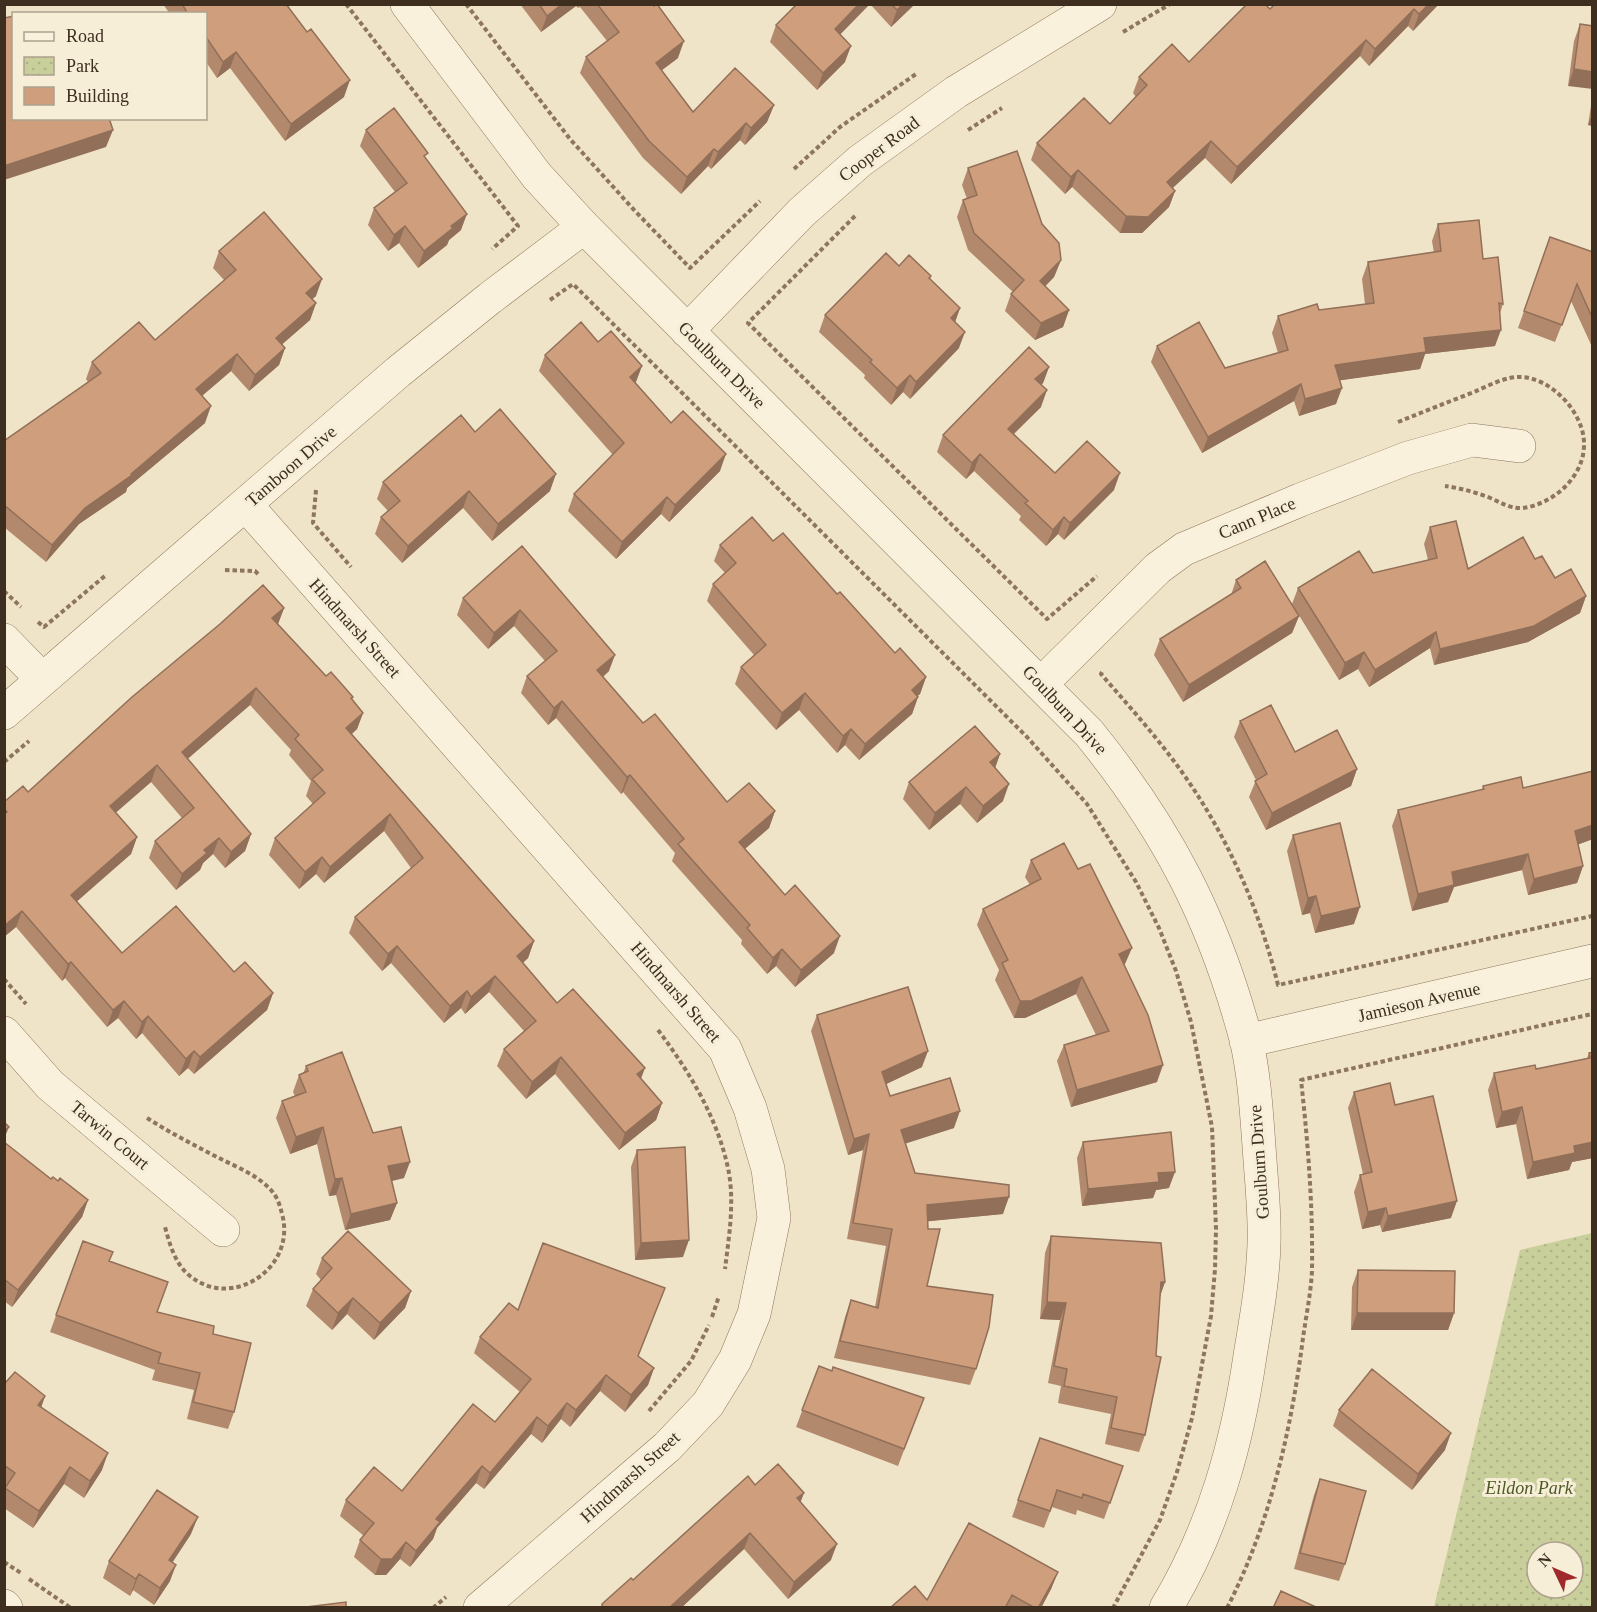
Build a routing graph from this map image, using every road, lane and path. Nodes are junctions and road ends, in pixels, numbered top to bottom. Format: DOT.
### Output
graph roads {
  1 [pos="346,4"];
  2 [pos="407,4"];
  3 [pos="466,4"];
  4 [pos="1100,4"];
  5 [pos="1170,4"];
  6 [pos="1118,35"];
  7 [pos="1004,107"];
  8 [pos="965,132"];
  9 [pos="861,210"];
  10 [pos="518,226"];
  11 [pos="584,227"];
  12 [pos="690,268"];
  13 [pos="573,284"];
  14 [pos="687,330"];
  15 [pos="1519,446"];
  16 [pos="246,505"];
  17 [pos="313,523"];
  18 [pos="352,568"];
  19 [pos="217,577"];
  20 [pos="263,580"];
  21 [pos="1047,618"];
  22 [pos="4,640"];
  23 [pos="1101,674"];
  24 [pos="42,679"];
  25 [pos="1041,684"];
  26 [pos="4,713"];
  27 [pos="37,734"];
  28 [pos="4,762"];
  29 [pos="1593,916"];
  30 [pos="1593,961"];
  31 [pos="1593,1014"];
  32 [pos="657,1028"];
  33 [pos="4,1033"];
  34 [pos="1246,1041"];
  35 [pos="223,1230"];
  36 [pos="723,1280"];
  37 [pos="722,1289"];
  38 [pos="644,1417"];
  39 [pos="4,1562"];
  40 [pos="448,1595"];
  41 [pos="71,1608"];
  42 [pos="433,1608"];
  43 [pos="480,1608"];
  44 [pos="1113,1608"];
  45 [pos="1166,1608"];
  46 [pos="1227,1608"];
  1 -- 10 [label="path"];
  2 -- 11 [label="street, Goulburn Drive"];
  3 -- 12 [label="path"];
  4 -- 14 [label="street, Cooper Road"];
  5 -- 6 [label="path"];
  7 -- 8 [label="path"];
  9 -- 21 [label="path"];
  11 -- 14 [label="street, Goulburn Drive"];
  11 -- 16 [label="street, Tamboon Drive"];
  13 -- 44 [label="path"];
  14 -- 25 [label="street, Goulburn Drive"];
  15 -- 25 [label="street, Cann Place"];
  16 -- 24 [label="street, Tamboon Drive"];
  16 -- 43 [label="street, Hindmarsh Street"];
  17 -- 18 [label="path"];
  19 -- 20 [label="path"];
  22 -- 24 [label="street"];
  23 -- 29 [label="path"];
  24 -- 26 [label="street, Tamboon Drive"];
  25 -- 34 [label="street, Goulburn Drive"];
  27 -- 28 [label="path"];
  30 -- 34 [label="street, Jamieson Avenue"];
  31 -- 46 [label="path"];
  32 -- 36 [label="path"];
  33 -- 35 [label="street, Tarwin Court"];
  34 -- 45 [label="street, Goulburn Drive"];
  37 -- 38 [label="path"];
  39 -- 41 [label="path"];
  40 -- 42 [label="path"];
}
